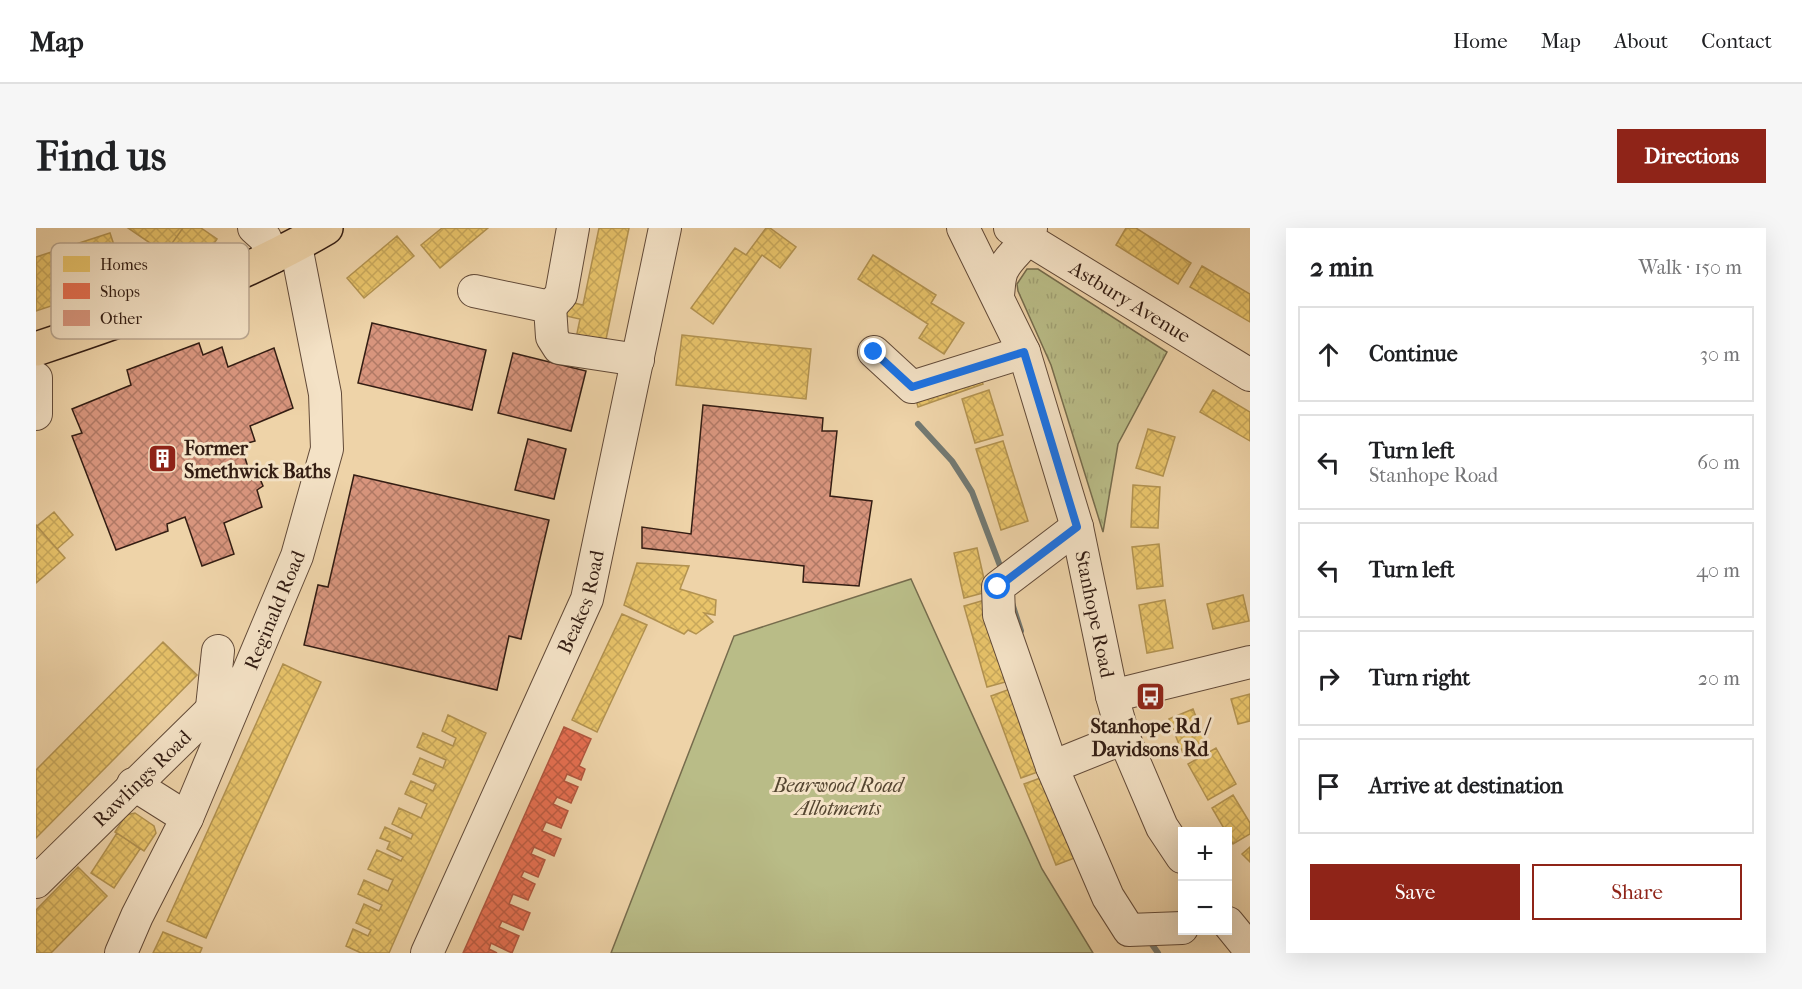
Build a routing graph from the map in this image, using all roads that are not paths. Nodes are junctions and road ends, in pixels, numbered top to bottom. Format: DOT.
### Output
graph roads {
  1 [pos="255,228"];
  2 [pos="326,228"];
  3 [pos="573,228"];
  4 [pos="665,228"];
  5 [pos="963,228"];
  6 [pos="1023,232"];
  7 [pos="284,252"];
  8 [pos="249,267"];
  9 [pos="474,291"];
  10 [pos="998,295"];
  11 [pos="550,308"];
  12 [pos="64,339"];
  13 [pos="36,349"];
  14 [pos="874,352"];
  15 [pos="1024,352"];
  16 [pos="638,360"];
  17 [pos="1250,375"];
  18 [pos="36,378"];
  19 [pos="36,414"];
  20 [pos="1077,527"];
  21 [pos="218,651"];
  22 [pos="1250,662"];
  23 [pos="248,675"];
  24 [pos="1112,696"];
  25 [pos="212,707"];
  26 [pos="1124,738"];
  27 [pos="1052,766"];
  28 [pos="133,784"];
  29 [pos="187,818"];
  30 [pos="1178,851"];
  31 [pos="36,882"];
  32 [pos="1178,928"];
  33 [pos="1232,929"];
  34 [pos="1250,950"];
  35 [pos="121,953"];
  36 [pos="427,953"];
  1 -- 7 [label="street, Reginald Road"];
  2 -- 7 [label="main road"];
  3 -- 11 [label="street"];
  4 -- 16 [label="street, Beakes Road"];
  5 -- 10 [label="street, Stanhope Road"];
  6 -- 10 [label="street"];
  6 -- 17 [label="street, Astbury Avenue"];
  7 -- 8 [label="main road"];
  7 -- 23 [label="street, Reginald Road"];
  9 -- 11 [label="street"];
  10 -- 15 [label="street, Stanhope Road"];
  11 -- 16 [label="street"];
  12 -- 13 [label="main road"];
  14 -- 15 [label="street"];
  15 -- 20 [label="street, Stanhope Road"];
  16 -- 36 [label="street, Beakes Road"];
  18 -- 19 [label="street"];
  20 -- 24 [label="street, Stanhope Road"];
  20 -- 27 [label="street"];
  21 -- 25 [label="street"];
  22 -- 24 [label="street, Stanhope Road"];
  23 -- 25 [label="street, Rawlings Road"];
  23 -- 29 [label="street, Reginald Road"];
  24 -- 26 [label="street, Stanhope Road"];
  25 -- 28 [label="street, Rawlings Road"];
  26 -- 27 [label="street"];
  26 -- 30 [label="street, Stanhope Road"];
  27 -- 32 [label="street"];
  28 -- 29 [label="street"];
  28 -- 31 [label="street, Rawlings Road"];
  29 -- 35 [label="street, Reginald Road"];
  33 -- 34 [label="street"];
}
